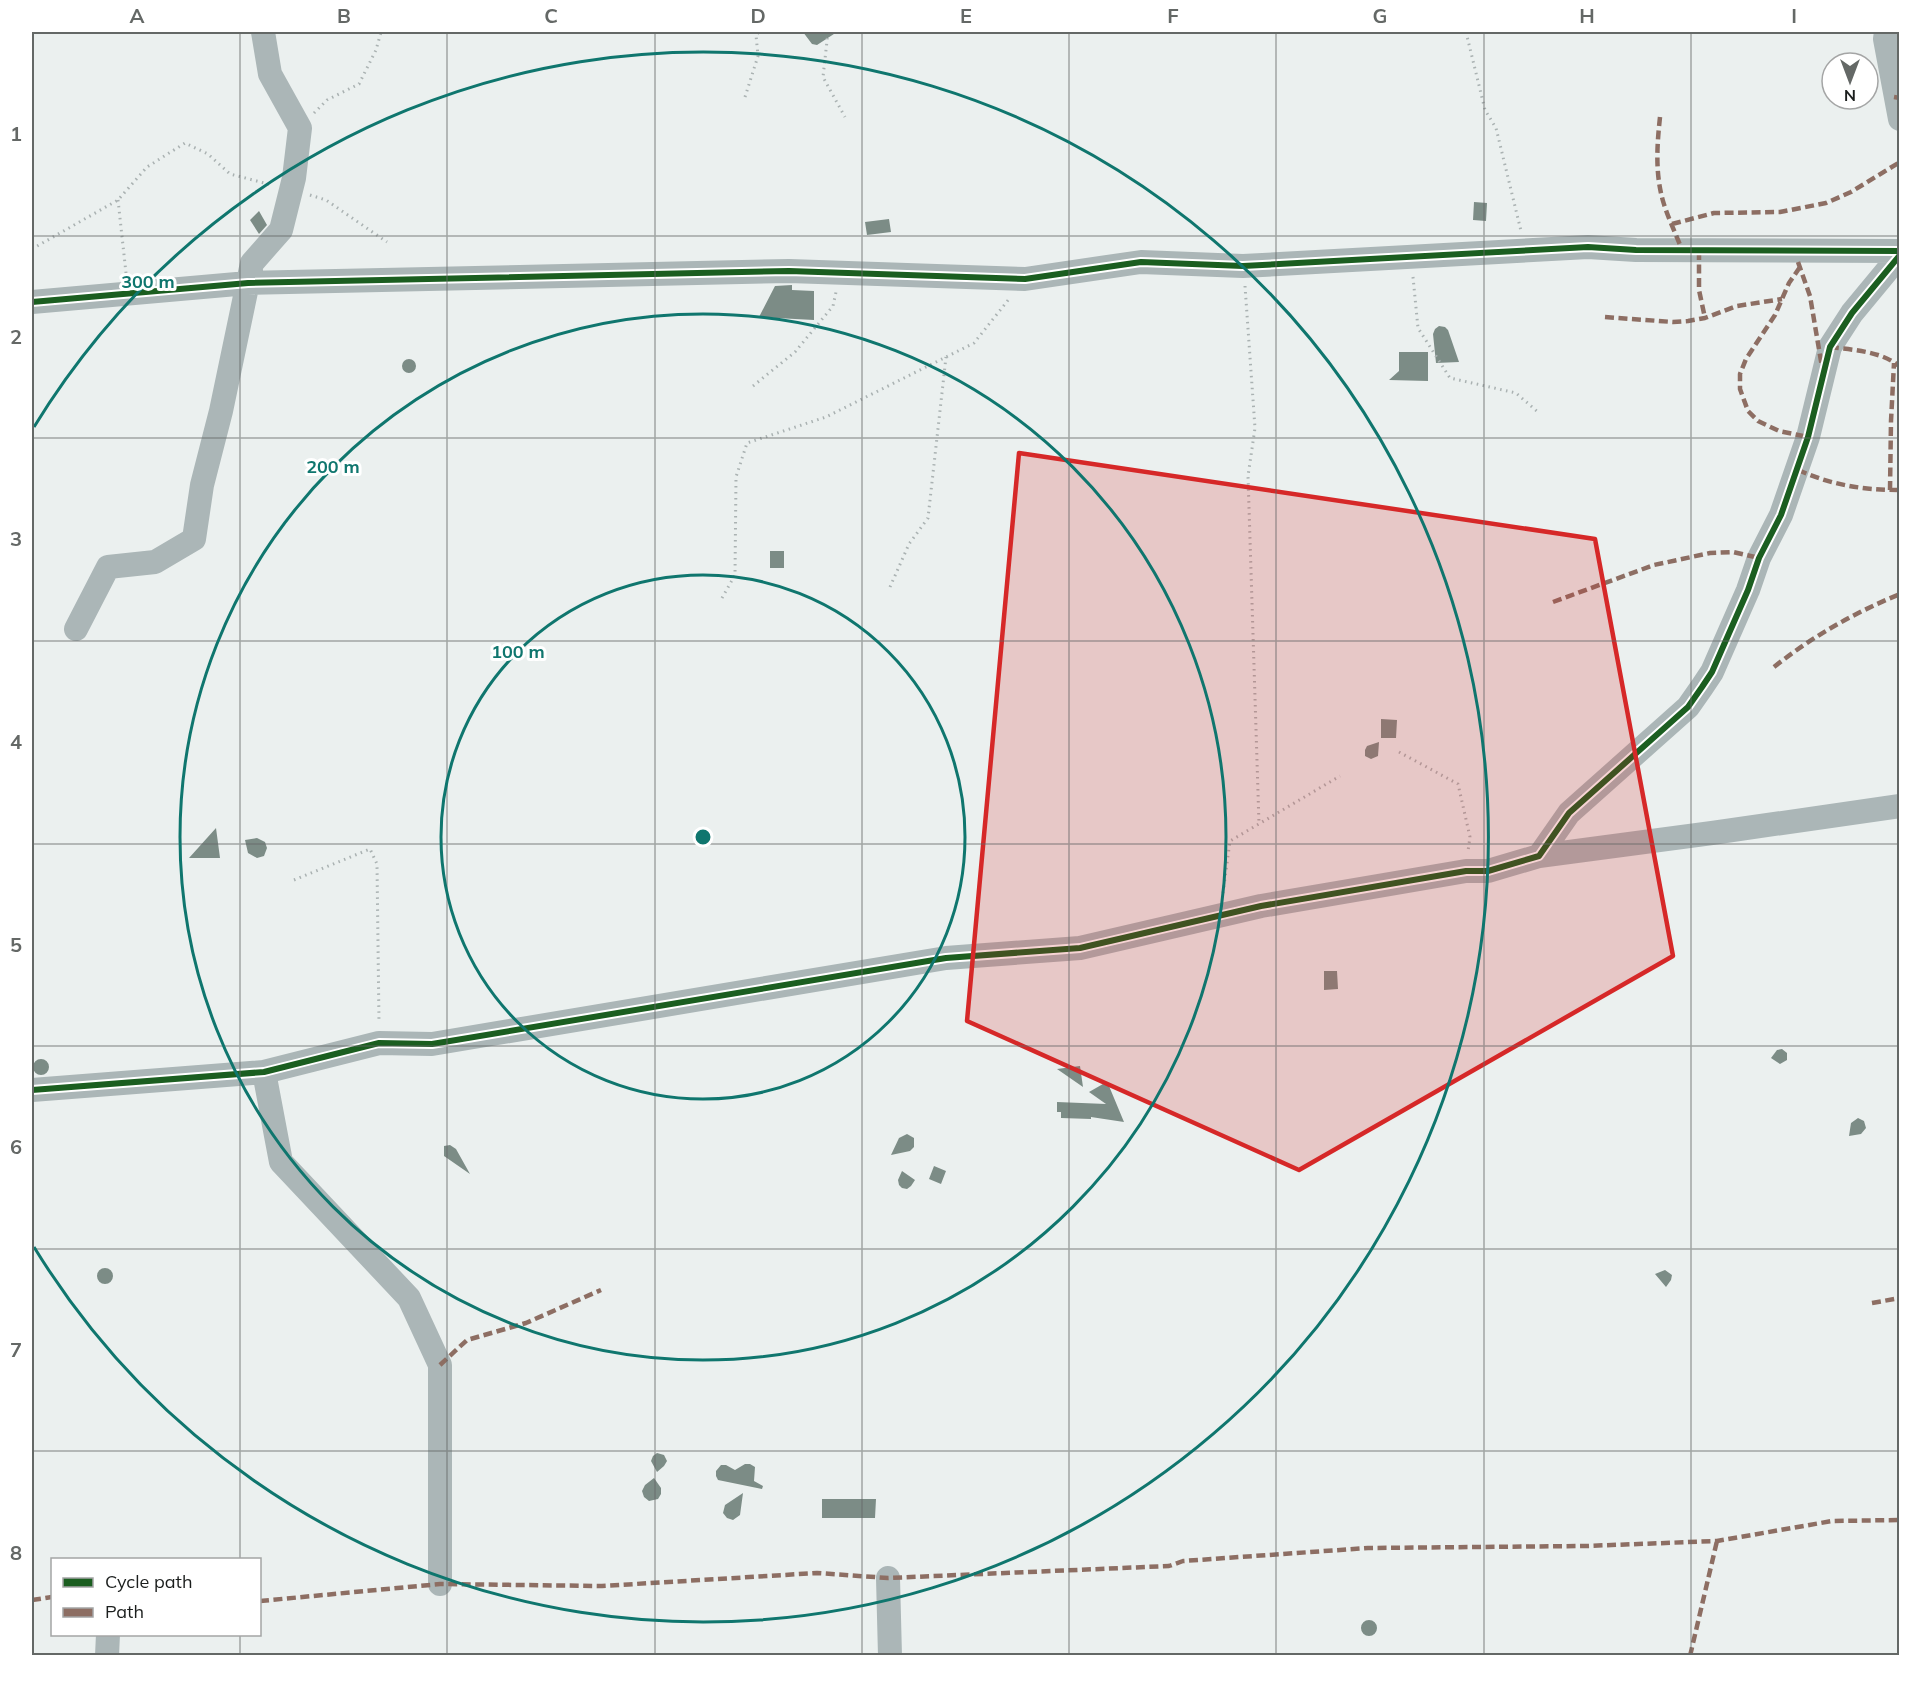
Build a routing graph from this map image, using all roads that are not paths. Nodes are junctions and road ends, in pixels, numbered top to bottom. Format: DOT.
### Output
graph roads {
  1 [pos="263,32"];
  2 [pos="1886,32"];
  3 [pos="1899,119"];
  4 [pos="1899,253"];
  5 [pos="248,283"];
  6 [pos="32,302"];
  7 [pos="76,629"];
  8 [pos="1899,806"];
  9 [pos="1539,855"];
  10 [pos="264,1072"];
  11 [pos="32,1090"];
  12 [pos="888,1578"];
  13 [pos="440,1584"];
  14 [pos="108,1636"];
  15 [pos="107,1656"];
  16 [pos="890,1656"];
  1 -- 5 [label="street"];
  2 -- 3 [label="street"];
  4 -- 5 [label="street"];
  4 -- 9 [label="street"];
  5 -- 6 [label="street"];
  5 -- 7 [label="street"];
  8 -- 9 [label="street"];
  9 -- 10 [label="street"];
  10 -- 11 [label="street"];
  10 -- 13 [label="street"];
  12 -- 16 [label="street"];
  14 -- 15 [label="street"];
}
